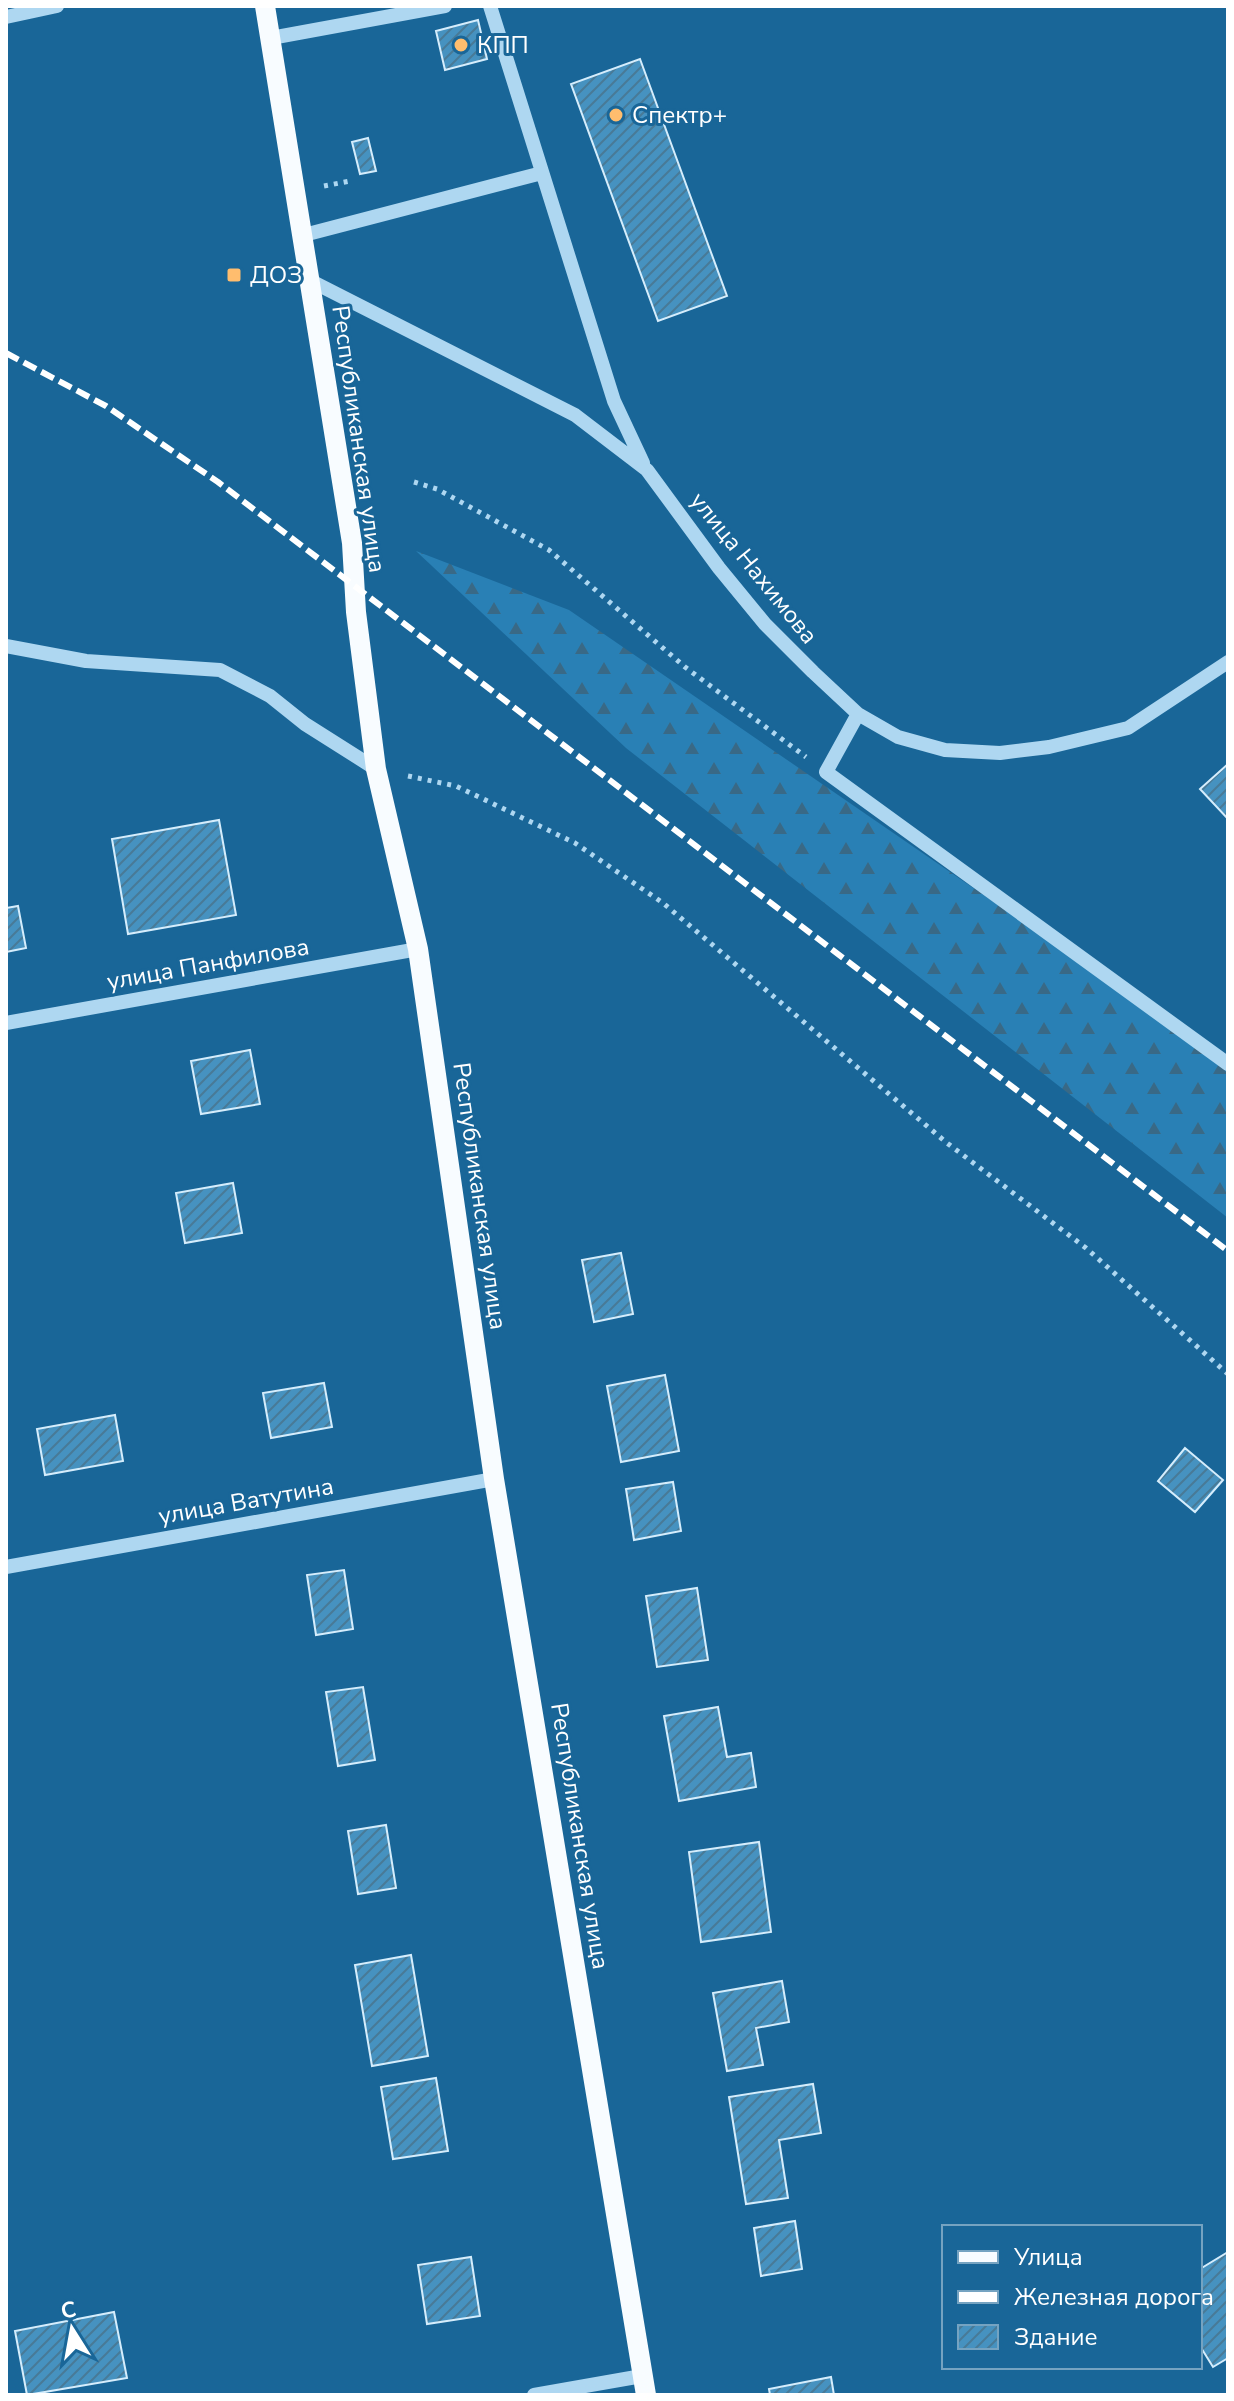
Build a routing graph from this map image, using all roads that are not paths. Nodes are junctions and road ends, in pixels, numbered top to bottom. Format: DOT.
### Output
graph roads {
  1 [pos="57,6"];
  2 [pos="265,6"];
  3 [pos="445,6"];
  4 [pos="490,6"];
  5 [pos="6,17"];
  6 [pos="271,38"];
  7 [pos="542,173"];
  8 [pos="304,235"];
  9 [pos="309,280"];
  10 [pos="647,470"];
  11 [pos="6,646"];
  12 [pos="1228,662"];
  13 [pos="858,714"];
  14 [pos="376,769"];
  15 [pos="418,949"];
  16 [pos="6,1023"];
  17 [pos="1228,1064"];
  18 [pos="494,1479"];
  19 [pos="6,1567"];
  20 [pos="644,2386"];
  21 [pos="534,2395"];
  1 -- 5 [label="street"];
  2 -- 6 [label="main road, Республиканская улица"];
  3 -- 6 [label="street"];
  4 -- 7 [label="street"];
  6 -- 8 [label="main road, Республиканская улица"];
  7 -- 8 [label="street"];
  7 -- 10 [label="street"];
  8 -- 9 [label="main road, Республиканская улица"];
  9 -- 10 [label="street, улица Нахимова"];
  9 -- 14 [label="main road, Республиканская улица"];
  10 -- 13 [label="street, улица Нахимова"];
  11 -- 14 [label="street"];
  12 -- 13 [label="street, улица Нахимова"];
  13 -- 17 [label="street"];
  14 -- 15 [label="main road, Республиканская улица"];
  15 -- 16 [label="street, улица Панфилова"];
  15 -- 18 [label="main road, Республиканская улица"];
  18 -- 19 [label="street, улица Ватутина"];
  18 -- 20 [label="main road, Республиканская улица"];
  20 -- 21 [label="street"];
}
